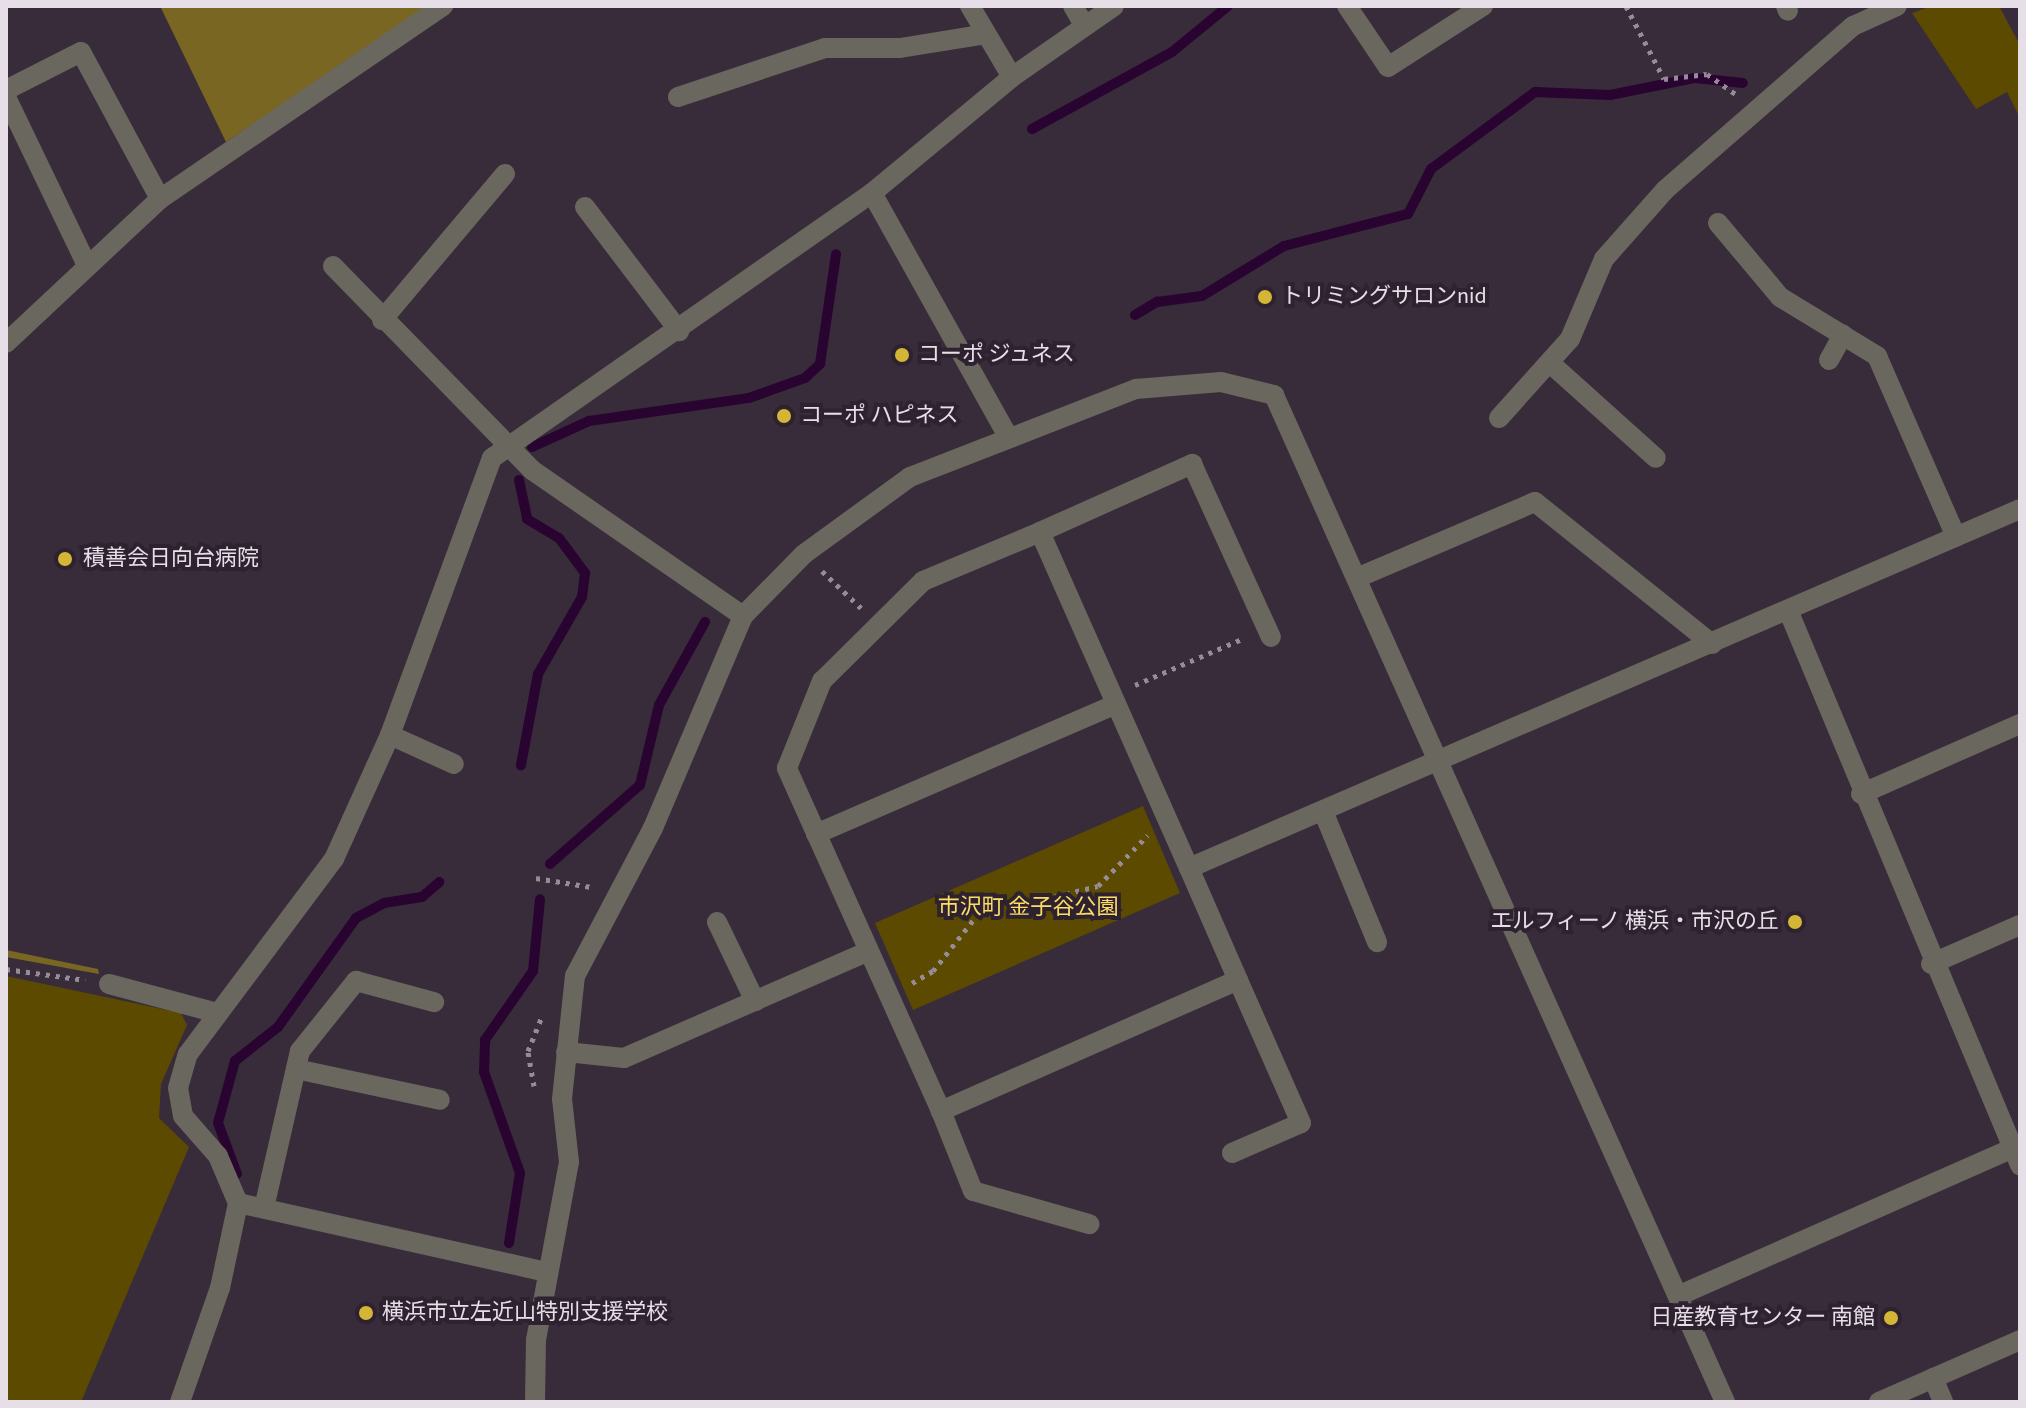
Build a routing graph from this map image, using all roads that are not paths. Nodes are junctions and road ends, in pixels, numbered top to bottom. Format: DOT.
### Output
graph roads {
  1 [pos="443,6"];
  2 [pos="970,6"];
  3 [pos="1073,6"];
  4 [pos="1114,6"];
  5 [pos="1347,6"];
  6 [pos="1483,6"];
  7 [pos="1897,6"];
  8 [pos="1084,25"];
  9 [pos="986,34"];
  10 [pos="1012,77"];
  11 [pos="6,90"];
  12 [pos="6,97"];
  13 [pos="678,97"];
  14 [pos="505,174"];
  15 [pos="872,193"];
  16 [pos="160,199"];
  17 [pos="585,207"];
  18 [pos="1718,223"];
  19 [pos="86,263"];
  20 [pos="333,266"];
  21 [pos="382,320"];
  22 [pos="679,331"];
  23 [pos="1843,335"];
  24 [pos="6,343"];
  25 [pos="1829,360"];
  26 [pos="1550,363"];
  27 [pos="1499,418"];
  28 [pos="1007,435"];
  29 [pos="509,445"];
  30 [pos="1656,458"];
  31 [pos="2020,509"];
  32 [pos="1040,532"];
  33 [pos="1956,537"];
  34 [pos="1359,577"];
  35 [pos="1788,610"];
  36 [pos="743,616"];
  37 [pos="1269,632"];
  38 [pos="1712,644"];
  39 [pos="1116,704"];
  40 [pos="2020,724"];
  41 [pos="390,735"];
  42 [pos="1439,761"];
  43 [pos="454,764"];
  44 [pos="1861,794"];
  45 [pos="1323,811"];
  46 [pos="816,834"];
  47 [pos="1189,868"];
  48 [pos="717,922"];
  49 [pos="2020,925"];
  50 [pos="1377,942"];
  51 [pos="869,951"];
  52 [pos="1931,964"];
  53 [pos="1238,980"];
  54 [pos="109,984"];
  55 [pos="755,1001"];
  56 [pos="434,1002"];
  57 [pos="217,1013"];
  58 [pos="566,1052"];
  59 [pos="296,1069"];
  60 [pos="440,1100"];
  61 [pos="941,1111"];
  62 [pos="1232,1153"];
  63 [pos="2017,1153"];
  64 [pos="238,1203"];
  65 [pos="264,1208"];
  66 [pos="1089,1224"];
  67 [pos="547,1272"];
  68 [pos="1680,1295"];
  69 [pos="2020,1340"];
  70 [pos="1933,1378"];
  71 [pos="180,1402"];
  72 [pos="535,1402"];
  73 [pos="1725,1402"];
  74 [pos="1879,1402"];
  75 [pos="1943,1402"];
  1 -- 16 [label="street"];
  2 -- 9 [label="street"];
  3 -- 8 [label="street"];
  4 -- 8 [label="street"];
  5 -- 6 [label="street"];
  7 -- 26 [label="street"];
  8 -- 10 [label="street"];
  9 -- 10 [label="street"];
  9 -- 13 [label="street"];
  10 -- 15 [label="street"];
  11 -- 16 [label="street"];
  12 -- 19 [label="street"];
  14 -- 21 [label="street"];
  15 -- 22 [label="street"];
  15 -- 28 [label="street"];
  16 -- 19 [label="street"];
  17 -- 22 [label="street"];
  18 -- 23 [label="street"];
  19 -- 24 [label="street"];
  20 -- 21 [label="street"];
  21 -- 29 [label="street"];
  22 -- 29 [label="street"];
  23 -- 25 [label="street"];
  23 -- 33 [label="street"];
  26 -- 27 [label="street"];
  26 -- 30 [label="street"];
  28 -- 34 [label="street"];
  28 -- 36 [label="street"];
  29 -- 36 [label="street"];
  29 -- 41 [label="street"];
  31 -- 33 [label="street"];
  32 -- 37 [label="street"];
  32 -- 39 [label="street"];
  32 -- 46 [label="street"];
  33 -- 35 [label="street"];
  34 -- 38 [label="street"];
  34 -- 42 [label="street"];
  35 -- 38 [label="street"];
  35 -- 44 [label="street"];
  36 -- 58 [label="street"];
  38 -- 42 [label="street"];
  39 -- 46 [label="street"];
  39 -- 47 [label="street"];
  40 -- 44 [label="street"];
  41 -- 43 [label="street"];
  41 -- 57 [label="street"];
  42 -- 45 [label="street"];
  42 -- 68 [label="street"];
  44 -- 52 [label="street"];
  45 -- 47 [label="street"];
  45 -- 50 [label="street"];
  46 -- 51 [label="street"];
  47 -- 53 [label="street"];
  48 -- 55 [label="street"];
  49 -- 52 [label="street"];
  51 -- 55 [label="street"];
  51 -- 61 [label="street"];
  52 -- 63 [label="street"];
  53 -- 61 [label="street"];
  53 -- 62 [label="street"];
  54 -- 57 [label="street"];
  55 -- 58 [label="street"];
  56 -- 59 [label="street"];
  57 -- 64 [label="street"];
  58 -- 67 [label="street"];
  59 -- 60 [label="street"];
  59 -- 65 [label="street"];
  61 -- 66 [label="street"];
  63 -- 68 [label="street"];
  64 -- 65 [label="street"];
  64 -- 71 [label="street"];
  65 -- 67 [label="street"];
  67 -- 72 [label="street"];
  68 -- 73 [label="street"];
  69 -- 70 [label="street"];
  70 -- 74 [label="street"];
  70 -- 75 [label="street"];
}
